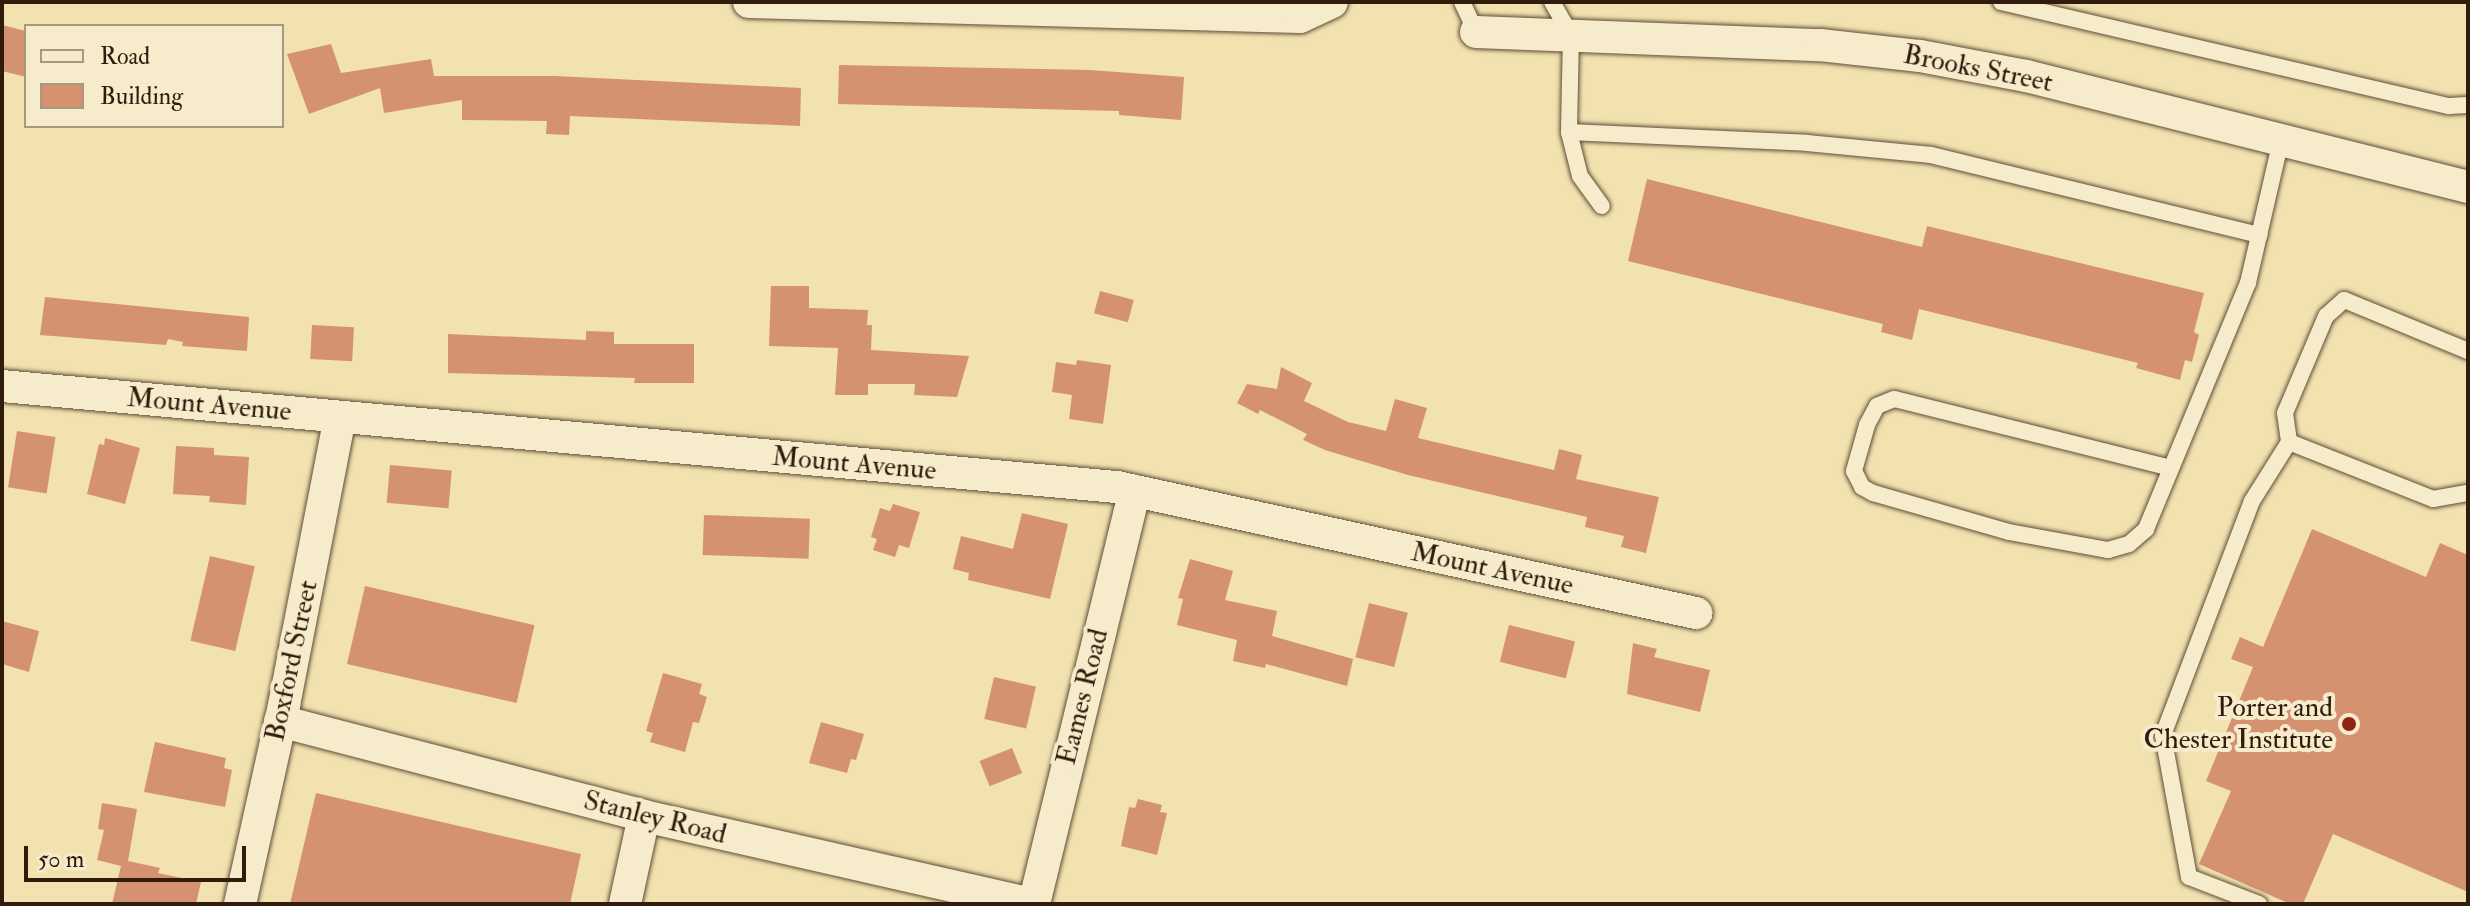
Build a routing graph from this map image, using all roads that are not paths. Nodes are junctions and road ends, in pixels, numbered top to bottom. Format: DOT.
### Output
graph roads {
  1 [pos="749,2"];
  2 [pos="1332,2"];
  3 [pos="1462,2"];
  4 [pos="1552,2"];
  5 [pos="2001,2"];
  6 [pos="1476,32"];
  7 [pos="1571,35"];
  8 [pos="2468,105"];
  9 [pos="1569,132"];
  10 [pos="2281,140"];
  11 [pos="2468,187"];
  12 [pos="1602,206"];
  13 [pos="2259,235"];
  14 [pos="2468,351"];
  15 [pos="2,386"];
  16 [pos="340,417"];
  17 [pos="2289,442"];
  18 [pos="2171,468"];
  19 [pos="1135,491"];
  20 [pos="2468,493"];
  21 [pos="1696,613"];
  22 [pos="280,721"];
  23 [pos="644,816"];
  24 [pos="240,904"];
  25 [pos="625,904"];
  26 [pos="1033,904"];
  27 [pos="2259,904"];
  1 -- 2 [label="street"];
  3 -- 6 [label="lane"];
  4 -- 7 [label="lane"];
  5 -- 8 [label="lane"];
  6 -- 7 [label="street, Brooks Street"];
  7 -- 9 [label="lane"];
  7 -- 10 [label="street, Brooks Street"];
  9 -- 12 [label="lane"];
  9 -- 13 [label="lane"];
  10 -- 11 [label="street, Brooks Street"];
  10 -- 13 [label="lane"];
  13 -- 18 [label="lane"];
  14 -- 17 [label="lane"];
  15 -- 16 [label="street, Mount Avenue"];
  16 -- 19 [label="street, Mount Avenue"];
  16 -- 22 [label="street, Boxford Street"];
  17 -- 20 [label="lane"];
  17 -- 27 [label="lane"];
  18 -- 18 [label="lane"];
  19 -- 21 [label="street, Mount Avenue"];
  19 -- 26 [label="street, Eames Road"];
  22 -- 23 [label="street, Stanley Road"];
  22 -- 24 [label="street, Boxford Street"];
  23 -- 25 [label="street"];
  23 -- 26 [label="street, Stanley Road"];
}
